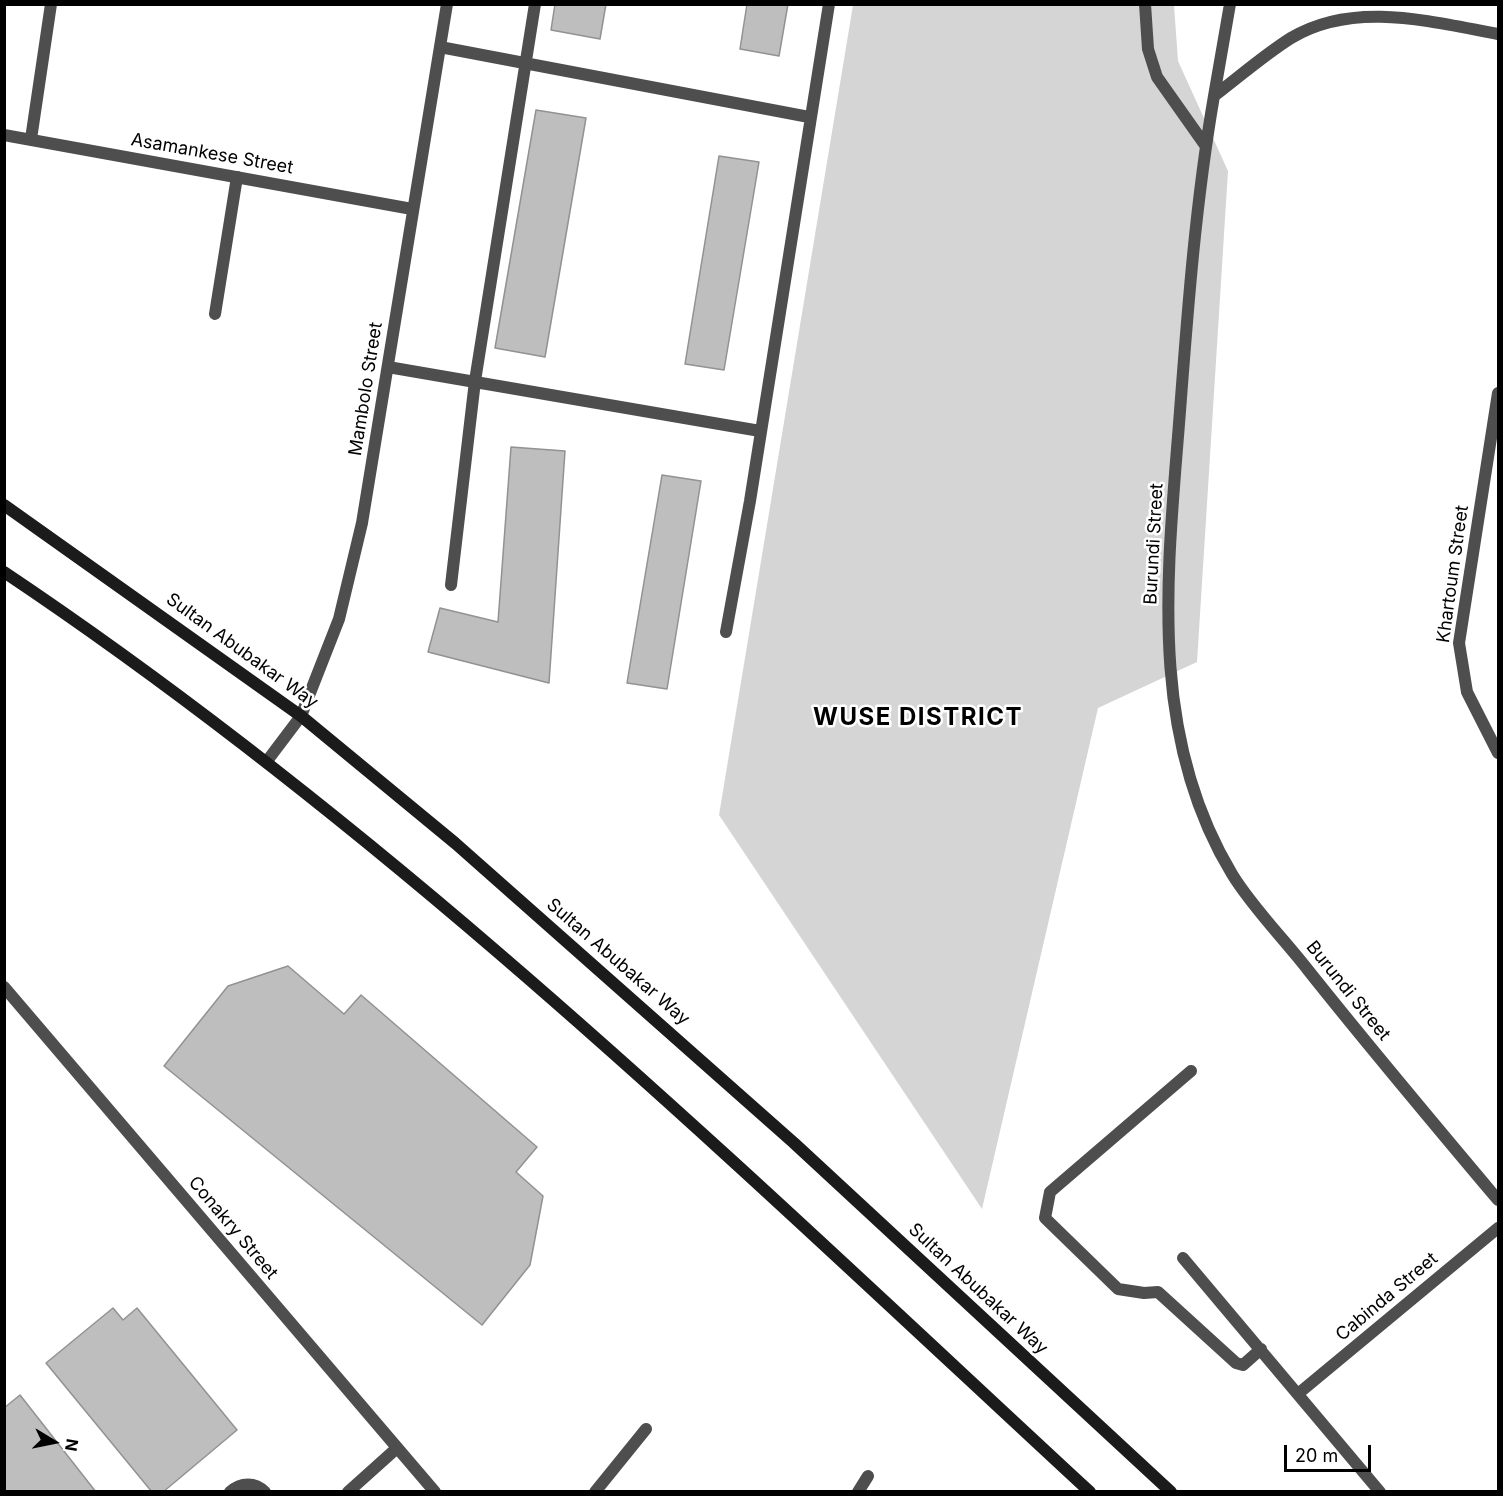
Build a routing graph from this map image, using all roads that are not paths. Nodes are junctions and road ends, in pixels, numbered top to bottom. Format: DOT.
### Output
graph roads {
  1 [pos="51,4"];
  2 [pos="447,4"];
  3 [pos="535,4"];
  4 [pos="829,4"];
  5 [pos="1145,4"];
  6 [pos="1230,4"];
  7 [pos="1498,34"];
  8 [pos="440,47"];
  9 [pos="526,63"];
  10 [pos="1214,96"];
  11 [pos="809,117"];
  12 [pos="4,135"];
  13 [pos="31,139"];
  14 [pos="1205,145"];
  15 [pos="237,177"];
  16 [pos="412,209"];
  17 [pos="215,314"];
  18 [pos="388,367"];
  19 [pos="475,381"];
  20 [pos="1498,393"];
  21 [pos="760,431"];
  22 [pos="4,505"];
  23 [pos="4,572"];
  24 [pos="451,585"];
  25 [pos="726,632"];
  26 [pos="301,716"];
  27 [pos="1498,753"];
  28 [pos="267,761"];
  29 [pos="4,987"];
  30 [pos="1191,1071"];
  31 [pos="1498,1200"];
  32 [pos="1498,1228"];
  33 [pos="1183,1258"];
  34 [pos="1261,1349"];
  35 [pos="1299,1393"];
  36 [pos="646,1429"];
  37 [pos="397,1448"];
  38 [pos="868,1476"];
  39 [pos="230,1491"];
  40 [pos="265,1491"];
  41 [pos="348,1491"];
  42 [pos="435,1491"];
  43 [pos="595,1491"];
  44 [pos="858,1491"];
  45 [pos="1090,1491"];
  46 [pos="1171,1491"];
  47 [pos="1380,1491"];
  1 -- 13 [label="street"];
  2 -- 8 [label="street, Mambolo Street"];
  3 -- 9 [label="street"];
  4 -- 11 [label="street"];
  5 -- 14 [label="street"];
  6 -- 10 [label="street, Burundi Street"];
  7 -- 10 [label="street"];
  8 -- 9 [label="street"];
  8 -- 16 [label="street, Mambolo Street"];
  9 -- 11 [label="street"];
  9 -- 19 [label="street"];
  10 -- 14 [label="street, Burundi Street"];
  11 -- 21 [label="street"];
  12 -- 13 [label="street, Asamankese Street"];
  13 -- 15 [label="street, Asamankese Street"];
  14 -- 31 [label="street, Burundi Street"];
  15 -- 16 [label="street, Asamankese Street"];
  15 -- 17 [label="street"];
  16 -- 18 [label="street, Mambolo Street"];
  18 -- 19 [label="street"];
  18 -- 26 [label="street, Mambolo Street"];
  19 -- 21 [label="street"];
  19 -- 24 [label="street"];
  20 -- 27 [label="street, Khartoum Street"];
  21 -- 25 [label="street"];
  22 -- 26 [label="main road, Sultan Abubakar Way"];
  23 -- 28 [label="main road"];
  26 -- 28 [label="street, Mambolo Street"];
  26 -- 46 [label="main road, Sultan Abubakar Way"];
  28 -- 45 [label="main road"];
  29 -- 37 [label="street, Conakry Street"];
  30 -- 34 [label="street"];
  32 -- 35 [label="street, Cabinda Street"];
  33 -- 34 [label="street"];
  34 -- 35 [label="street"];
  35 -- 47 [label="street"];
  36 -- 43 [label="street"];
  37 -- 41 [label="street"];
  37 -- 42 [label="street, Conakry Street"];
  38 -- 44 [label="street"];
  39 -- 40 [label="street"];
}
